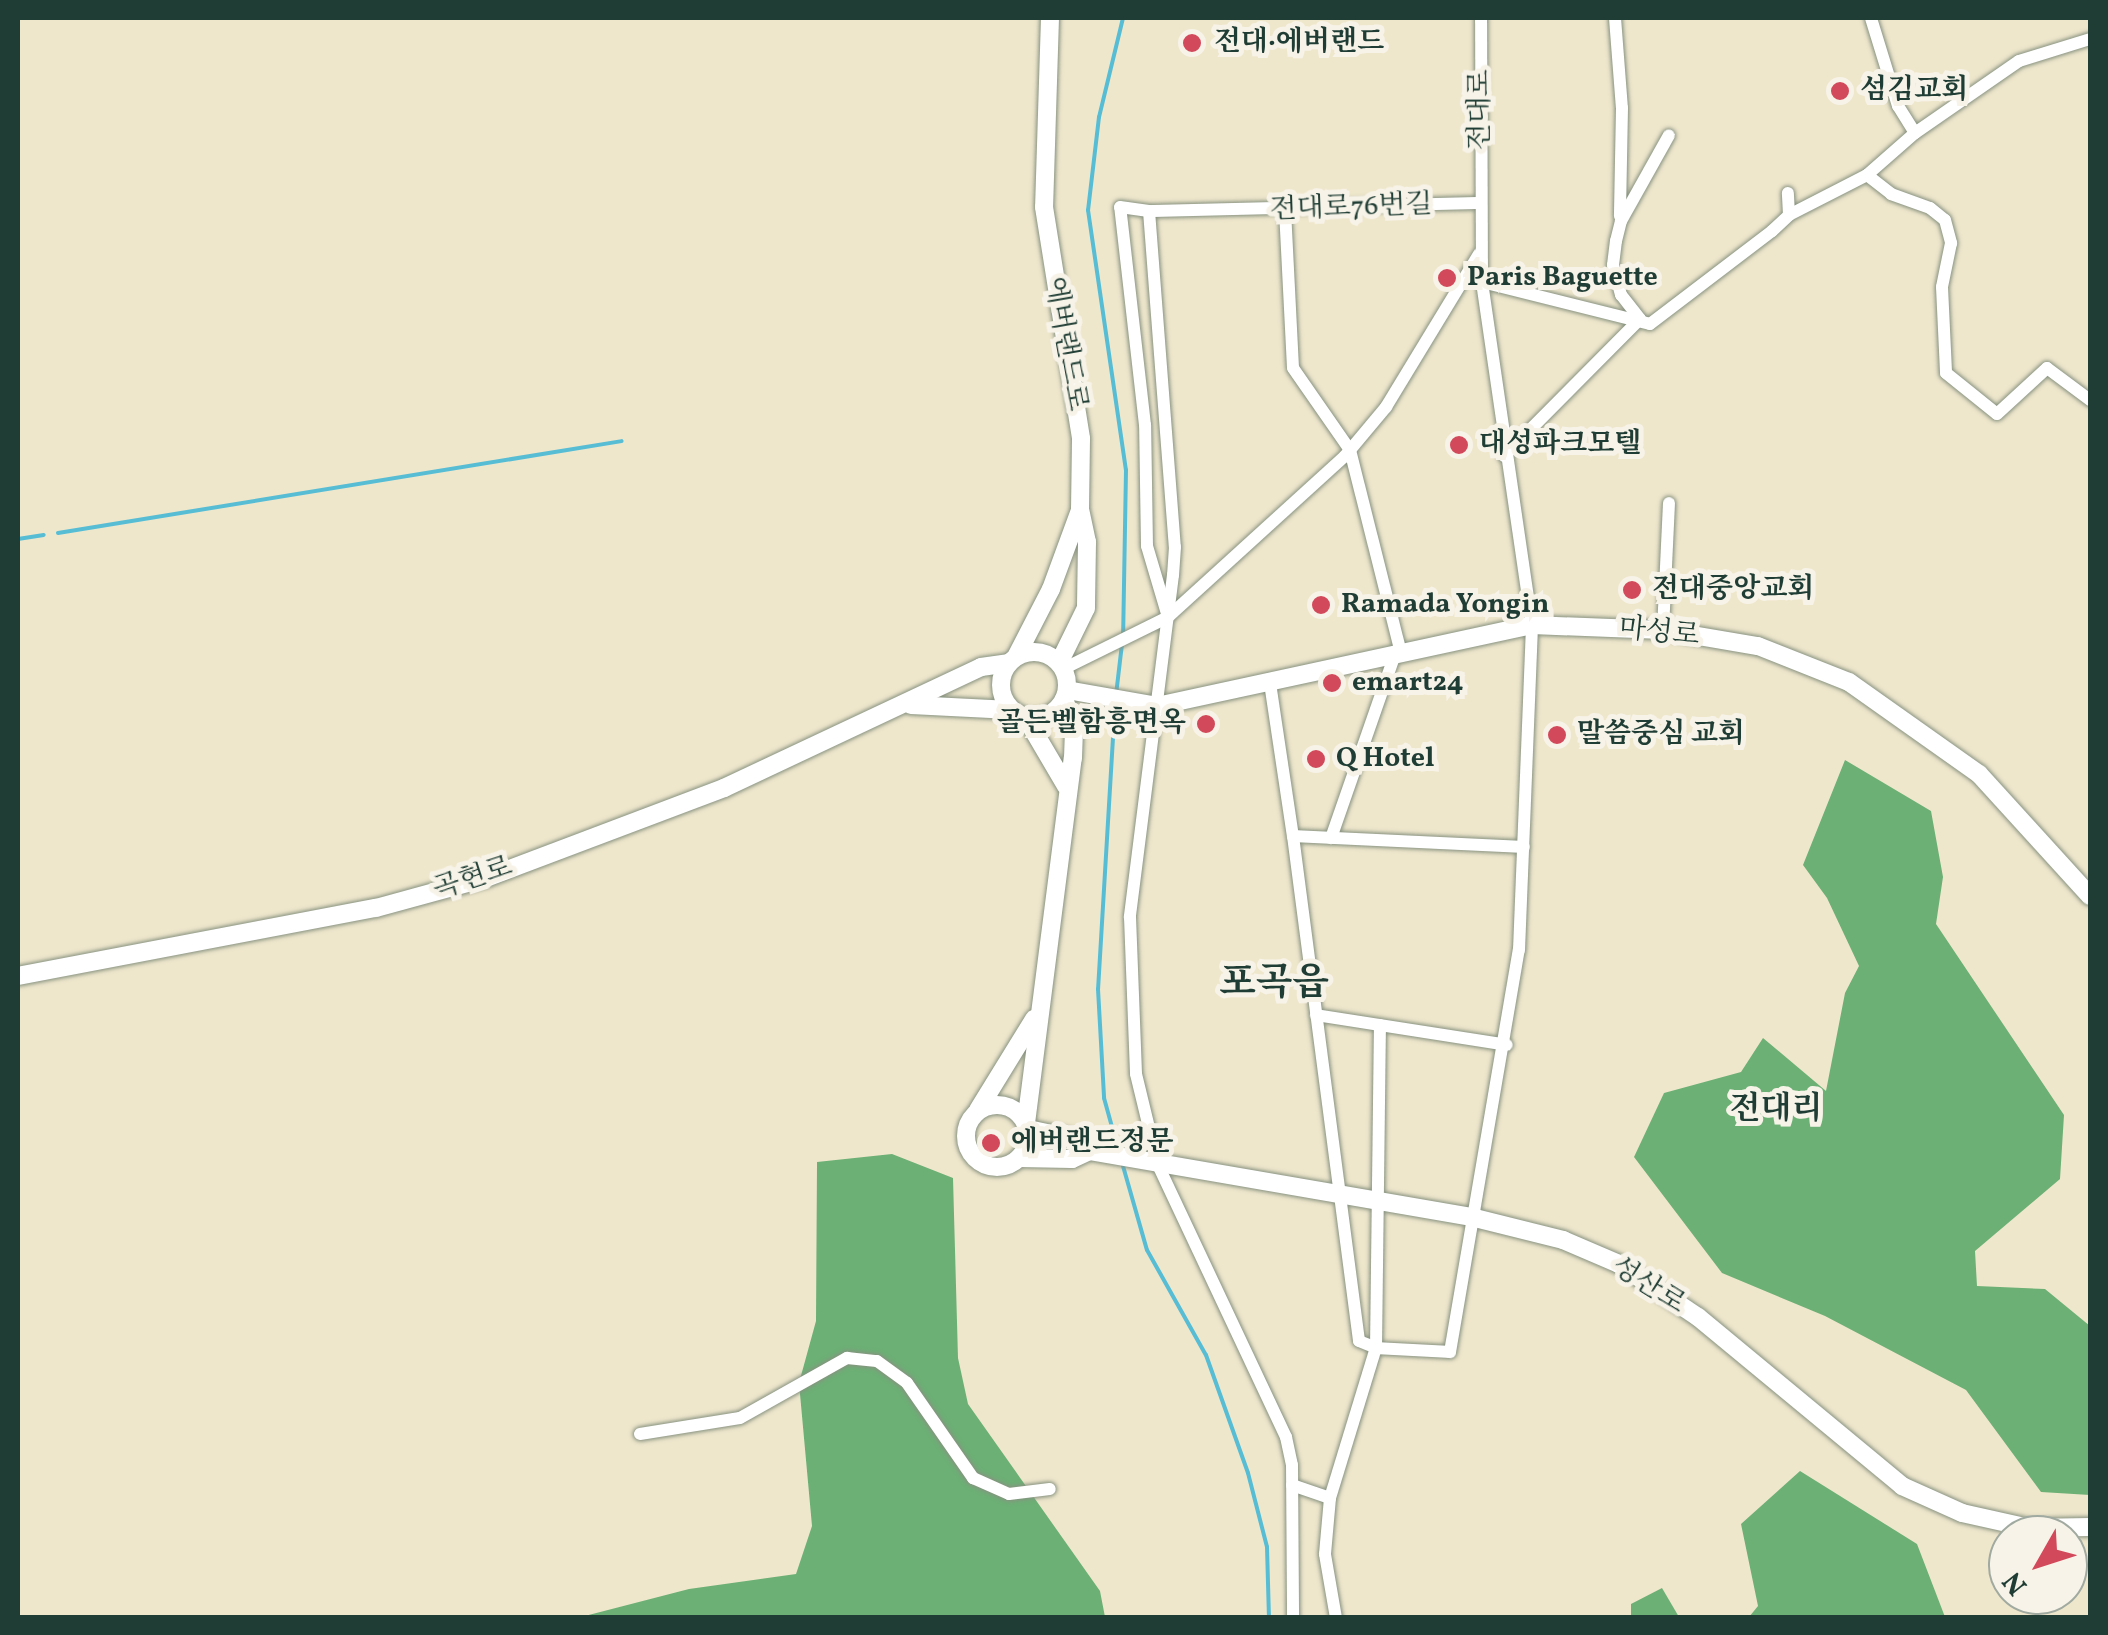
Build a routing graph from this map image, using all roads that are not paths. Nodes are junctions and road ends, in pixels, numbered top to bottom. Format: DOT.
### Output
graph roads {
  1 [pos="1050,18"];
  2 [pos="1480,18"];
  3 [pos="1615,18"];
  4 [pos="1871,18"];
  5 [pos="2090,38"];
  6 [pos="1914,132"];
  7 [pos="1668,135"];
  8 [pos="1868,175"];
  9 [pos="1788,192"];
  10 [pos="1482,203"];
  11 [pos="1285,210"];
  12 [pos="1149,211"];
  13 [pos="1789,214"];
  14 [pos="1620,224"];
  15 [pos="1481,252"];
  16 [pos="1482,282"];
  17 [pos="1640,319"];
  18 [pos="2090,400"];
  19 [pos="1350,450"];
  20 [pos="1504,456"];
  21 [pos="1669,503"];
  22 [pos="1080,509"];
  23 [pos="1168,618"];
  24 [pos="1532,625"];
  25 [pos="1663,630"];
  26 [pos="1398,654"];
  27 [pos="1012,659"];
  28 [pos="1061,666"];
  29 [pos="1270,683"];
  30 [pos="1066,694"];
  31 [pos="1151,705"];
  32 [pos="905,706"];
  33 [pos="1018,714"];
  34 [pos="1066,786"];
  35 [pos="1293,836"];
  36 [pos="1331,838"];
  37 [pos="1524,846"];
  38 [pos="2090,896"];
  39 [pos="18,976"];
  40 [pos="1038,1010"];
  41 [pos="1316,1015"];
  42 [pos="1380,1025"];
  43 [pos="1507,1045"];
  44 [pos="978,1110"];
  45 [pos="1027,1126"];
  46 [pos="1089,1152"];
  47 [pos="1019,1158"];
  48 [pos="1153,1164"];
  49 [pos="1340,1195"];
  50 [pos="1380,1203"];
  51 [pos="1476,1218"];
  52 [pos="1376,1348"];
  53 [pos="640,1434"];
  54 [pos="1292,1486"];
  55 [pos="1050,1488"];
  56 [pos="1330,1498"];
  57 [pos="2090,1527"];
  58 [pos="1293,1618"];
  59 [pos="1336,1618"];
  1 -- 22 [label="main road, 에버랜드로"];
  2 -- 10 [label="street, 전대로"];
  3 -- 14 [label="street"];
  4 -- 6 [label="street"];
  5 -- 6 [label="street"];
  6 -- 8 [label="street"];
  7 -- 14 [label="street"];
  8 -- 13 [label="street"];
  8 -- 18 [label="street"];
  9 -- 13 [label="street"];
  10 -- 11 [label="street, 전대로76번길"];
  10 -- 15 [label="street, 전대로"];
  11 -- 12 [label="street, 전대로76번길"];
  11 -- 19 [label="street"];
  12 -- 23 [label="street"];
  12 -- 23 [label="street"];
  13 -- 17 [label="street"];
  14 -- 17 [label="street"];
  15 -- 16 [label="street, 전대로"];
  15 -- 19 [label="street"];
  16 -- 17 [label="street"];
  16 -- 20 [label="street, 전대로"];
  17 -- 20 [label="street"];
  19 -- 23 [label="street"];
  19 -- 26 [label="street"];
  20 -- 24 [label="street, 전대로"];
  21 -- 25 [label="street"];
  22 -- 27 [label="main road"];
  22 -- 28 [label="main road, 에버랜드로"];
  23 -- 28 [label="street"];
  23 -- 31 [label="street"];
  24 -- 25 [label="main road, 마성로"];
  24 -- 26 [label="main road, 마성로"];
  24 -- 37 [label="street, 전대로"];
  25 -- 38 [label="main road, 마성로"];
  26 -- 29 [label="main road, 마성로"];
  26 -- 36 [label="street"];
  27 -- 28 [label="main road"];
  27 -- 32 [label="main road, 곡현로"];
  27 -- 33 [label="main road"];
  28 -- 30 [label="main road"];
  29 -- 31 [label="main road, 마성로"];
  29 -- 35 [label="street"];
  30 -- 31 [label="main road, 마성로"];
  30 -- 33 [label="main road"];
  30 -- 34 [label="main road"];
  31 -- 48 [label="street"];
  32 -- 33 [label="main road"];
  32 -- 39 [label="main road, 곡현로"];
  33 -- 34 [label="main road"];
  34 -- 40 [label="main road"];
  35 -- 36 [label="street"];
  35 -- 41 [label="street"];
  36 -- 37 [label="street"];
  37 -- 43 [label="street, 전대로"];
  40 -- 44 [label="main road"];
  40 -- 45 [label="main road"];
  41 -- 42 [label="street"];
  41 -- 49 [label="street"];
  42 -- 43 [label="street"];
  42 -- 50 [label="street"];
  43 -- 51 [label="street, 전대로"];
  44 -- 45 [label="main road"];
  44 -- 47 [label="main road"];
  45 -- 46 [label="main road"];
  45 -- 47 [label="main road"];
  46 -- 47 [label="main road"];
  46 -- 48 [label="main road, 성산로"];
  48 -- 49 [label="main road, 성산로"];
  48 -- 54 [label="street"];
  49 -- 50 [label="main road, 성산로"];
  49 -- 52 [label="street"];
  50 -- 51 [label="main road, 성산로"];
  50 -- 52 [label="street"];
  51 -- 52 [label="street, 전대로"];
  51 -- 57 [label="main road, 성산로"];
  52 -- 56 [label="street"];
  53 -- 55 [label="street"];
  54 -- 56 [label="street"];
  54 -- 58 [label="street"];
  56 -- 59 [label="street"];
}
